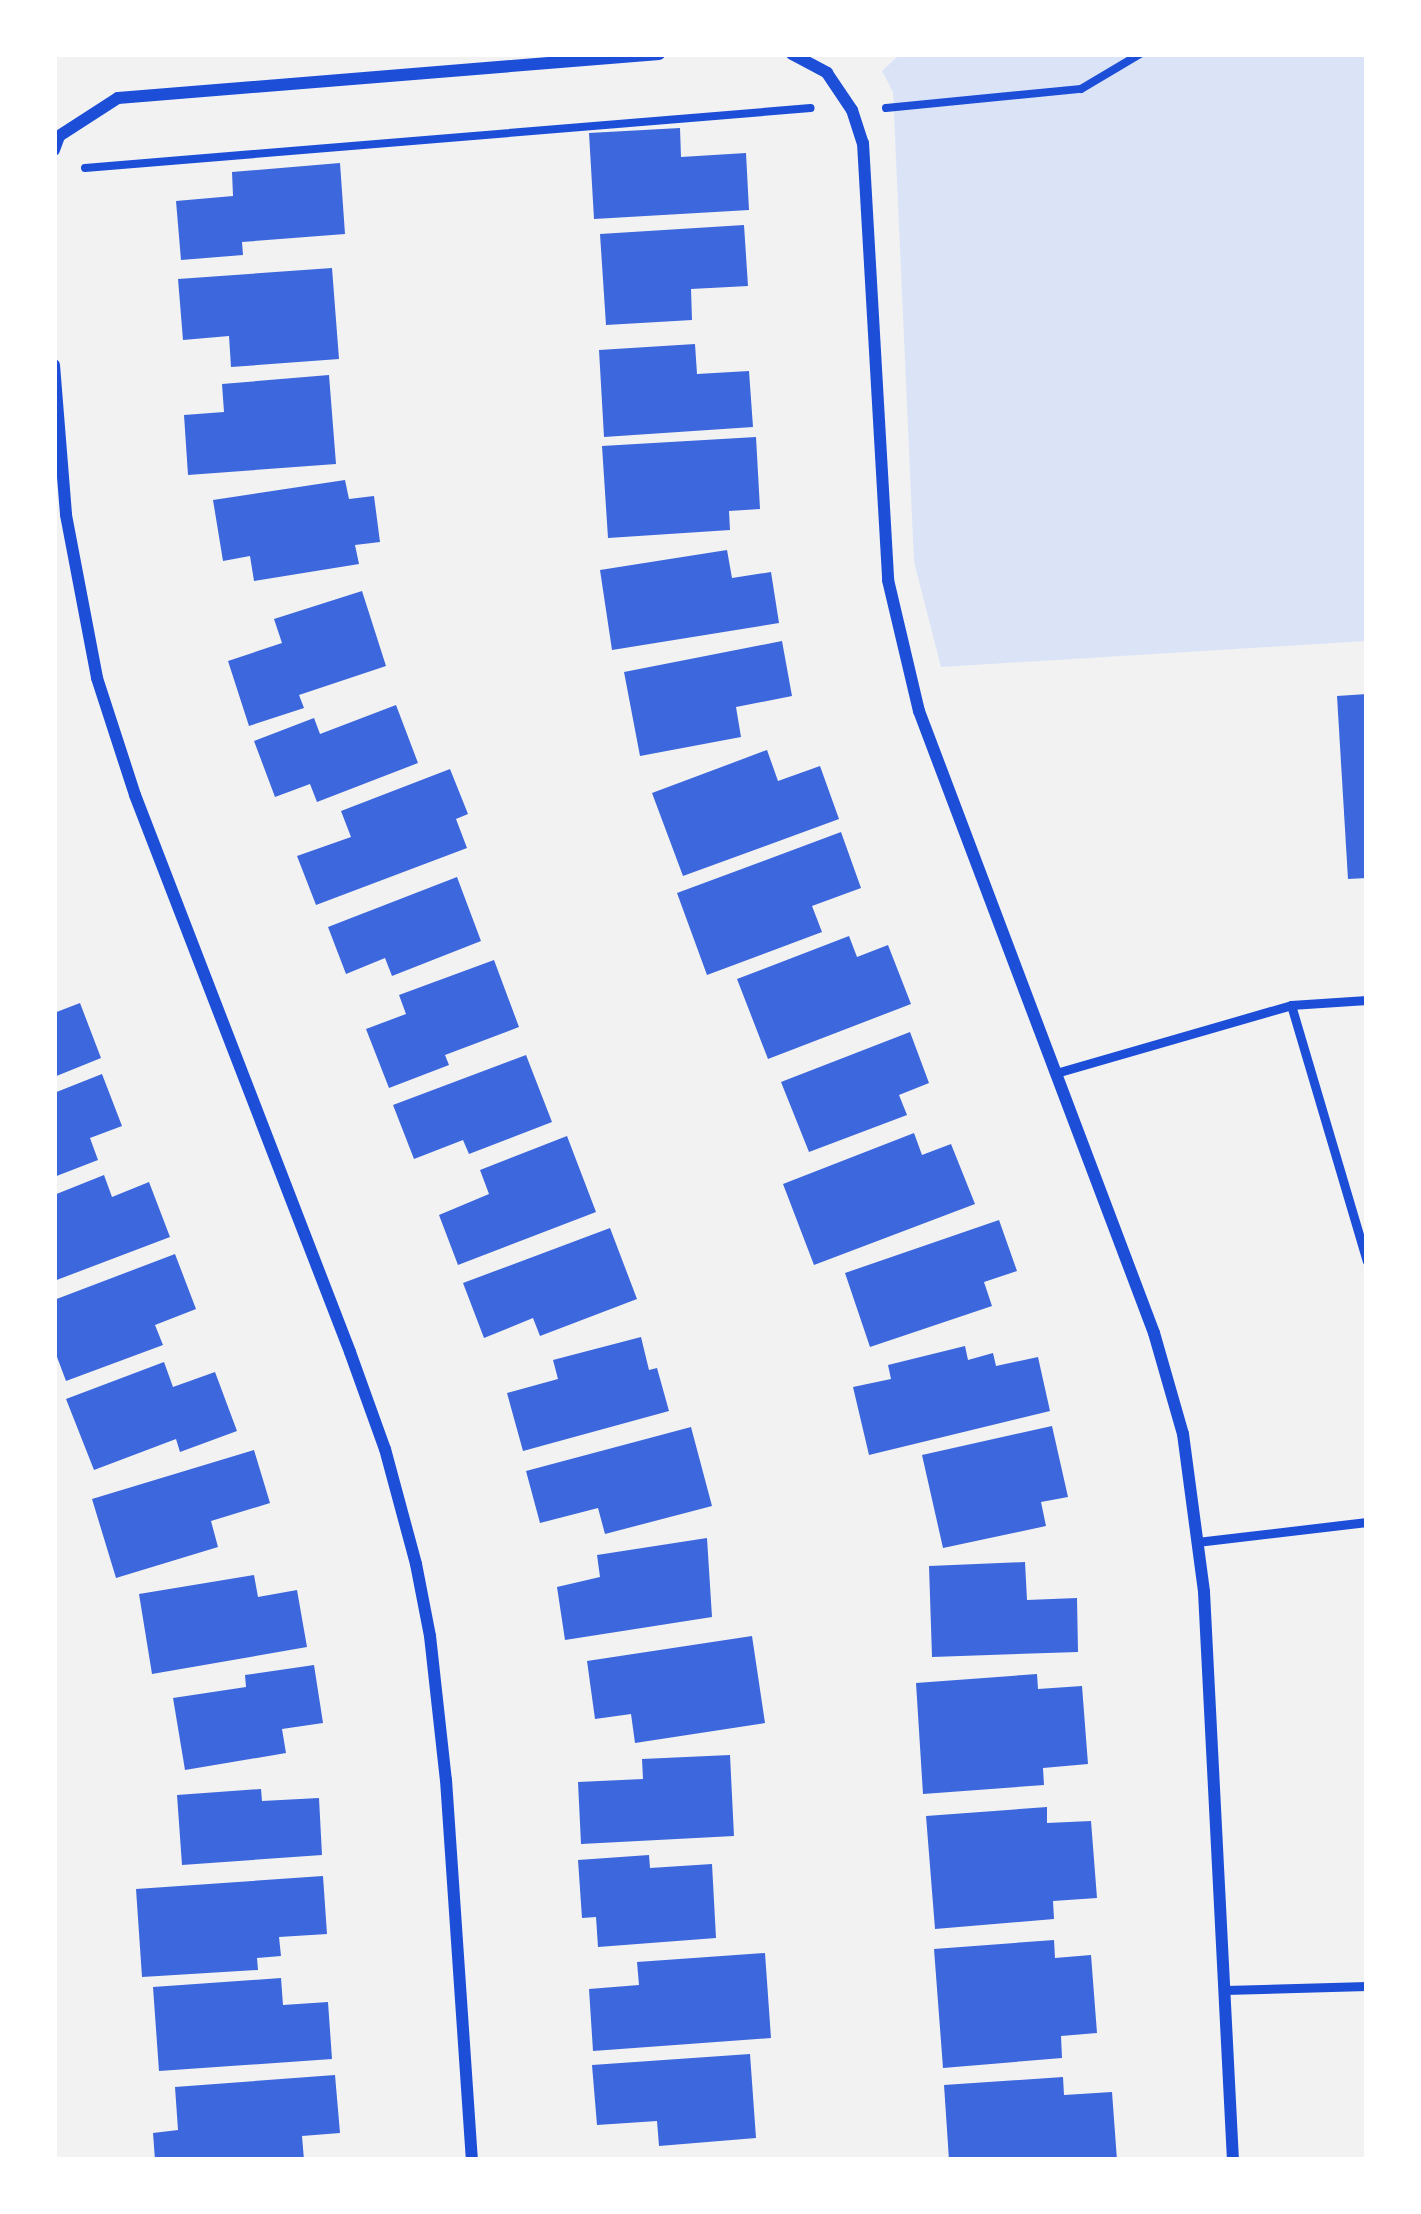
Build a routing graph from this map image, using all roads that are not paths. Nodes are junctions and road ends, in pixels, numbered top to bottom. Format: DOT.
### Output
graph roads {
  1 [pos="659,54"];
  2 [pos="792,54"];
  3 [pos="54,150"];
  4 [pos="54,365"];
  5 [pos="1367,1000"];
  6 [pos="1291,1005"];
  7 [pos="1056,1073"];
  8 [pos="1367,1261"];
  9 [pos="1367,1522"];
  10 [pos="1197,1542"];
  11 [pos="1367,1986"];
  12 [pos="1225,1990"];
  13 [pos="472,2160"];
  14 [pos="1234,2160"];
  1 -- 3 [label="street"];
  2 -- 7 [label="street"];
  4 -- 13 [label="street"];
  5 -- 6 [label="lane"];
  6 -- 7 [label="lane"];
  6 -- 8 [label="lane"];
  7 -- 10 [label="street"];
  9 -- 10 [label="lane"];
  10 -- 12 [label="street"];
  11 -- 12 [label="lane"];
  12 -- 14 [label="street"];
}
